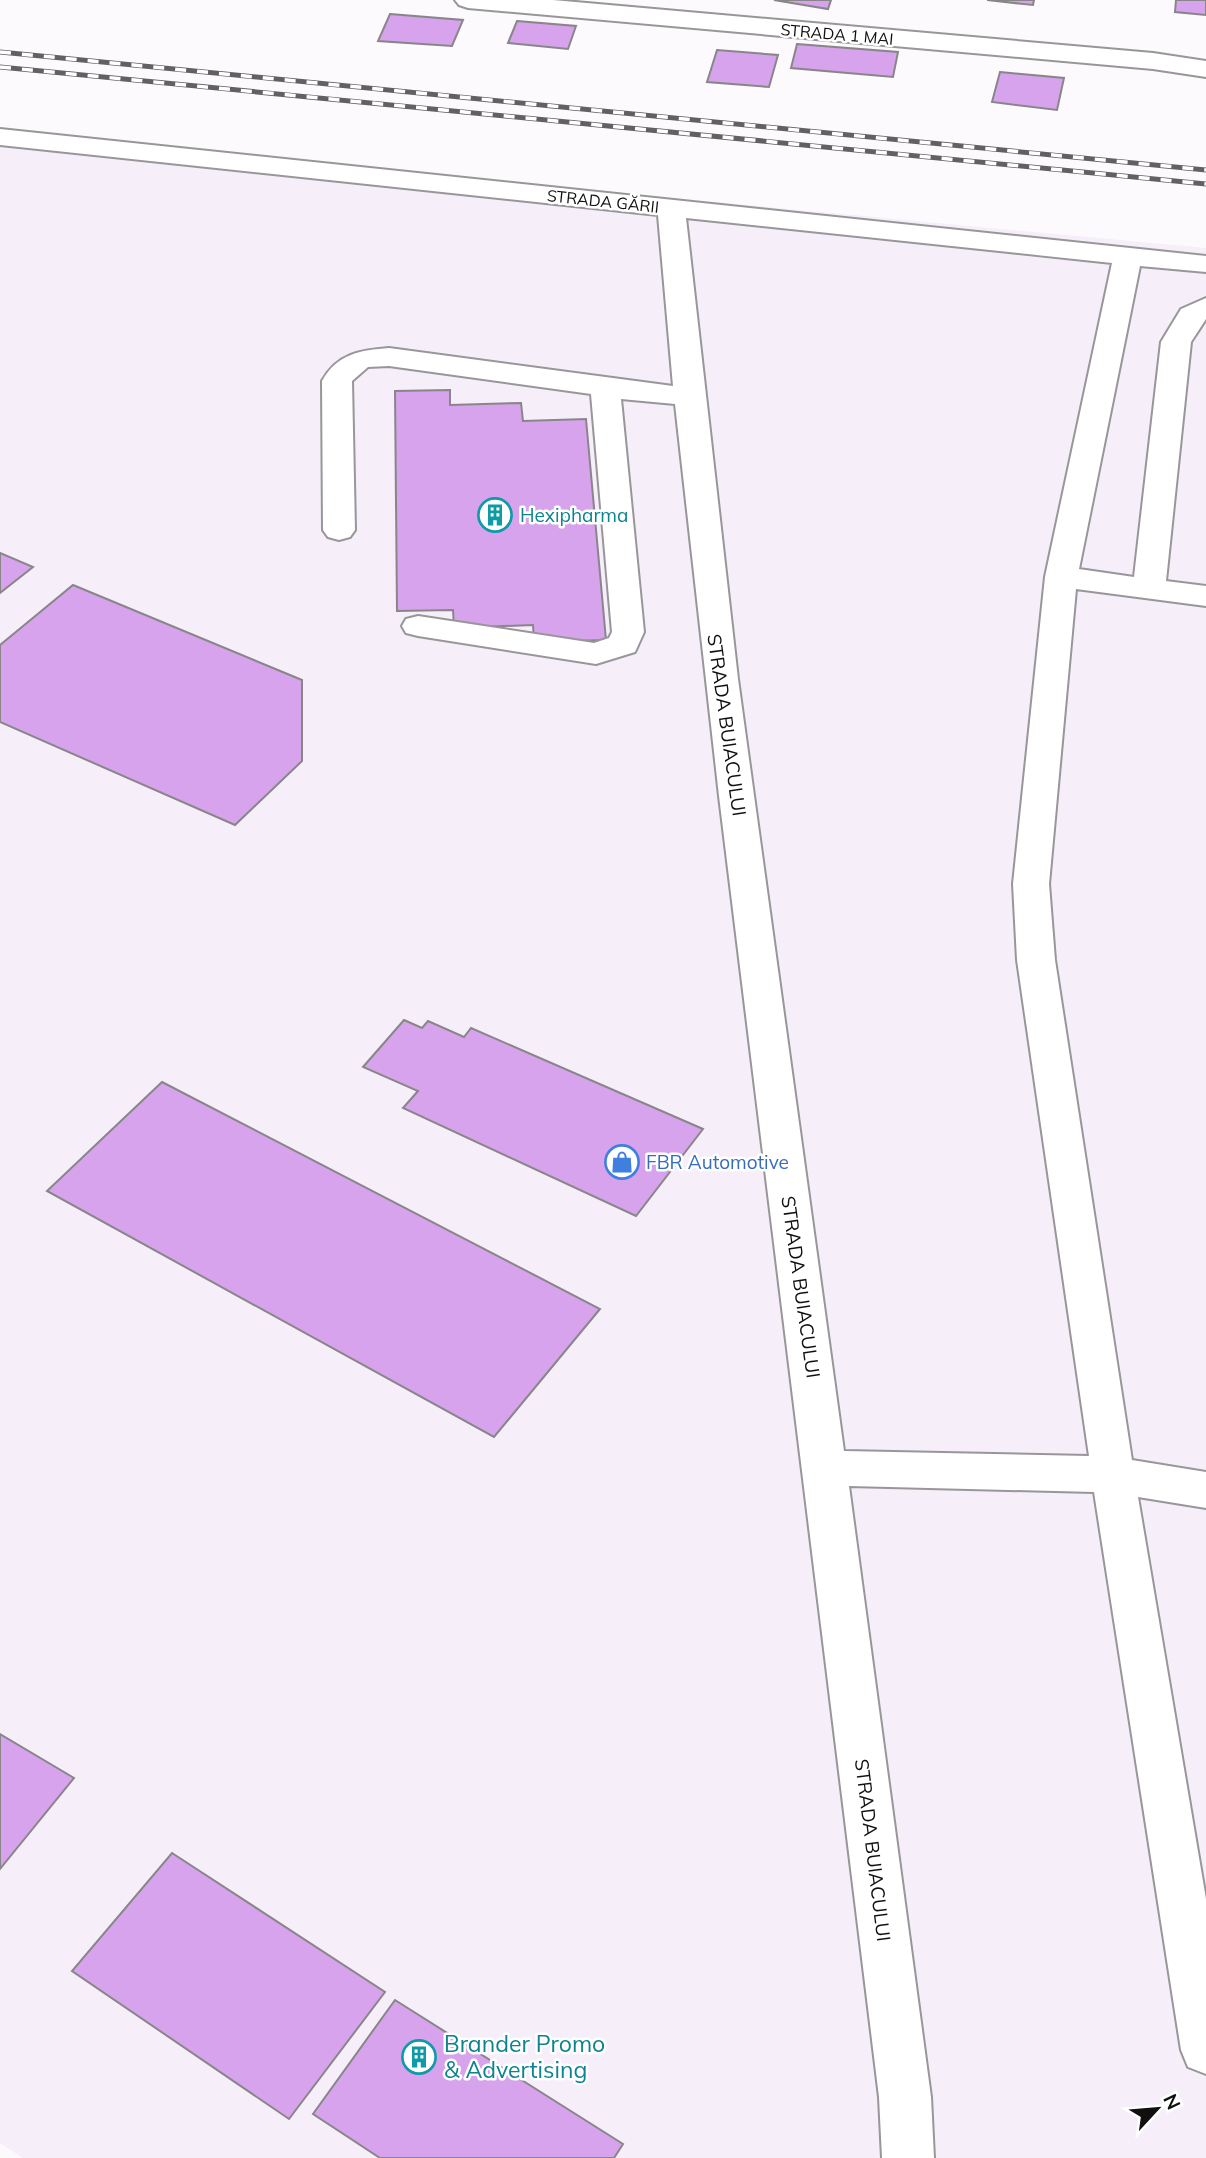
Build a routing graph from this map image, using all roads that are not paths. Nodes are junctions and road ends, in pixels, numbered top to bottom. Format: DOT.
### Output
graph roads {
  1 [pos="468,0"];
  2 [pos="723,0"];
  3 [pos="711,23"];
  4 [pos="1206,69"];
  5 [pos="0,137"];
  6 [pos="671,208"];
  7 [pos="1128,256"];
  8 [pos="1206,264"];
  9 [pos="1206,307"];
  10 [pos="605,387"];
  11 [pos="687,396"];
  12 [pos="340,530"];
  13 [pos="1061,577"];
  14 [pos="1149,589"];
  15 [pos="1206,596"];
  16 [pos="418,626"];
  17 [pos="825,1468"];
  18 [pos="1113,1475"];
  19 [pos="1206,1490"];
  20 [pos="1206,2050"];
  21 [pos="908,2158"];
  1 -- 3 [label="street, STRADA 1 MAI"];
  2 -- 3 [label="street"];
  3 -- 4 [label="street, STRADA 1 MAI"];
  5 -- 6 [label="street, STRADA GĂRII"];
  6 -- 7 [label="street, STRADA GĂRII"];
  6 -- 11 [label="street, STRADA BUIACULUI"];
  7 -- 8 [label="street, STRADA GĂRII"];
  7 -- 13 [label="street"];
  9 -- 14 [label="street"];
  10 -- 11 [label="street"];
  10 -- 12 [label="street"];
  10 -- 16 [label="street"];
  11 -- 17 [label="street, STRADA BUIACULUI"];
  13 -- 14 [label="street"];
  13 -- 18 [label="street"];
  14 -- 15 [label="street"];
  17 -- 18 [label="street"];
  17 -- 21 [label="street, STRADA BUIACULUI"];
  18 -- 19 [label="street"];
  18 -- 20 [label="street"];
}
